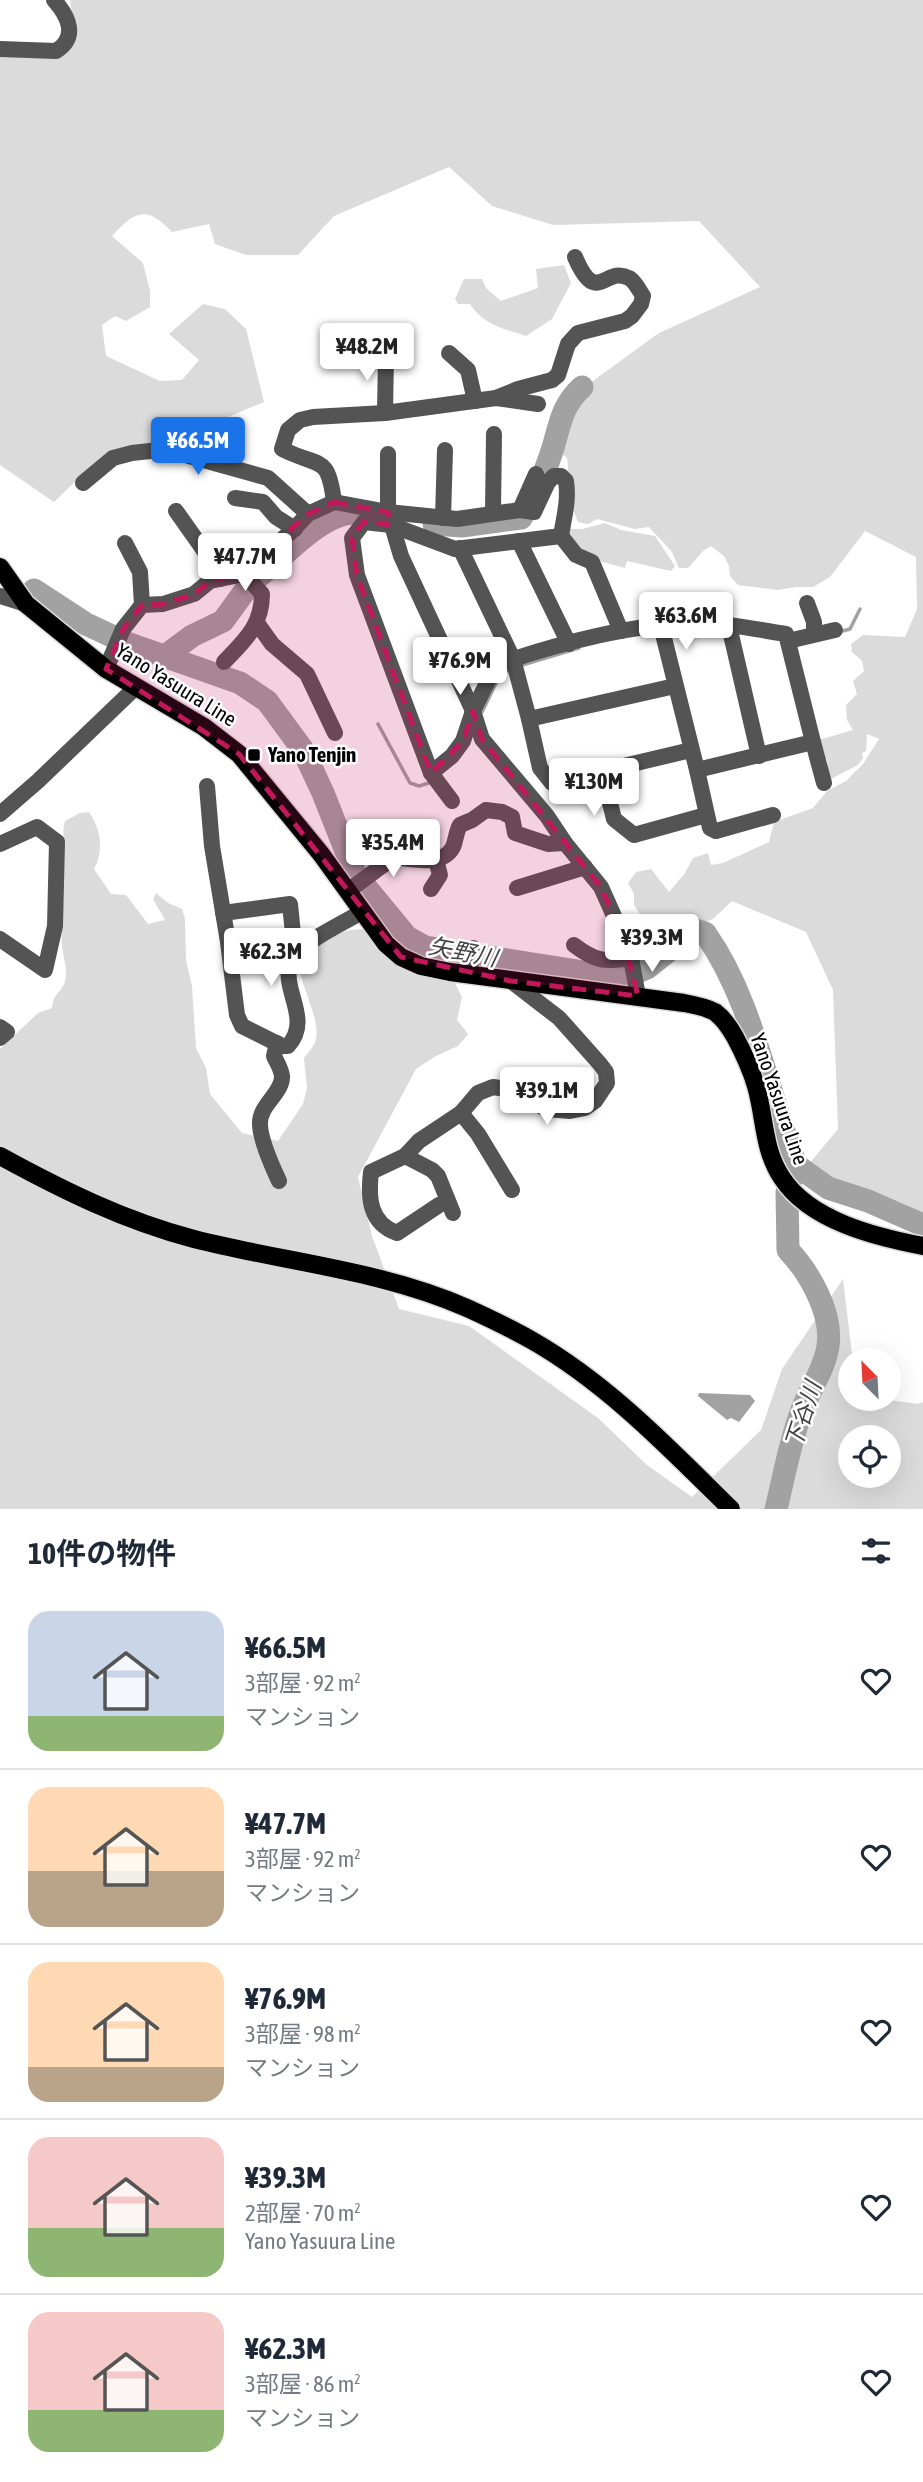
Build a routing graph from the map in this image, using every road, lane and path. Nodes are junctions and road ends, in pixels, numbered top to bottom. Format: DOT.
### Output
graph roads {
  1 [pos="54,0"];
  2 [pos="0,49"];
  3 [pos="575,257"];
  4 [pos="449,353"];
  5 [pos="386,355"];
  6 [pos="496,398"];
  7 [pos="475,401"];
  8 [pos="538,404"];
  9 [pos="385,412"];
  10 [pos="494,434"];
  11 [pos="445,450"];
  12 [pos="388,454"];
  13 [pos="536,474"];
  14 [pos="83,483"];
  15 [pos="235,498"];
  16 [pos="334,502"];
  17 [pos="176,511"];
  18 [pos="524,511"];
  19 [pos="493,513"];
  20 [pos="308,514"];
  21 [pos="443,518"];
  22 [pos="389,519"];
  23 [pos="295,529"];
  24 [pos="561,536"];
  25 [pos="519,541"];
  26 [pos="125,543"];
  27 [pos="460,548"];
  28 [pos="0,567"];
  29 [pos="243,572"];
  30 [pos="220,579"];
  31 [pos="0,596"];
  32 [pos="807,603"];
  33 [pos="26,604"];
  34 [pos="142,605"];
  35 [pos="257,623"];
  36 [pos="662,626"];
  37 [pos="729,626"];
  38 [pos="835,630"];
  39 [pos="621,631"];
  40 [pos="814,634"];
  41 [pos="788,641"];
  42 [pos="569,644"];
  43 [pos="513,659"];
  44 [pos="223,662"];
  45 [pos="106,669"];
  46 [pos="675,685"];
  47 [pos="135,688"];
  48 [pos="473,711"];
  49 [pos="529,719"];
  50 [pos="335,733"];
  51 [pos="813,742"];
  52 [pos="691,750"];
  53 [pos="759,756"];
  54 [pos="602,771"];
  55 [pos="697,771"];
  56 [pos="435,778"];
  57 [pos="824,783"];
  58 [pos="207,786"];
  59 [pos="452,801"];
  60 [pos="0,814"];
  61 [pos="706,815"];
  62 [pos="773,815"];
  63 [pos="0,844"];
  64 [pos="565,844"];
  65 [pos="436,860"];
  66 [pos="585,867"];
  67 [pos="517,888"];
  68 [pos="431,889"];
  69 [pos="348,891"];
  70 [pos="363,911"];
  71 [pos="223,913"];
  72 [pos="293,934"];
  73 [pos="0,939"];
  74 [pos="574,945"];
  75 [pos="472,948"];
  76 [pos="631,958"];
  77 [pos="469,975"];
  78 [pos="511,981"];
  79 [pos="638,996"];
  80 [pos="0,1027"];
  81 [pos="0,1038"];
  82 [pos="277,1043"];
  83 [pos="461,1113"];
  84 [pos="0,1156"];
  85 [pos="405,1156"];
  86 [pos="279,1181"];
  87 [pos="512,1190"];
  88 [pos="923,1246"];
  89 [pos="731,1509"];
  1 -- 2 [label="street"];
  3 -- 6 [label="street"];
  4 -- 7 [label="street"];
  5 -- 9 [label="street"];
  6 -- 7 [label="street"];
  6 -- 8 [label="street"];
  7 -- 9 [label="street"];
  9 -- 16 [label="street"];
  10 -- 19 [label="street"];
  11 -- 21 [label="street"];
  12 -- 22 [label="street"];
  13 -- 18 [label="street"];
  14 -- 20 [label="street"];
  15 -- 23 [label="street"];
  16 -- 20 [label="street"];
  16 -- 22 [label="street"];
  17 -- 30 [label="street"];
  18 -- 19 [label="street"];
  18 -- 24 [label="street"];
  19 -- 21 [label="street"];
  20 -- 23 [label="street"];
  21 -- 22 [label="street"];
  22 -- 27 [label="street"];
  22 -- 48 [label="street"];
  22 -- 56 [label="street"];
  23 -- 29 [label="street"];
  24 -- 25 [label="street"];
  24 -- 39 [label="street"];
  25 -- 27 [label="street"];
  25 -- 42 [label="street"];
  26 -- 34 [label="street"];
  27 -- 43 [label="street"];
  28 -- 33 [label="main road, Yano Yasuura Line"];
  29 -- 30 [label="street"];
  29 -- 35 [label="street"];
  30 -- 34 [label="street"];
  31 -- 33 [label="street"];
  32 -- 40 [label="street"];
  33 -- 45 [label="main road, Yano Yasuura Line"];
  34 -- 45 [label="street"];
  35 -- 44 [label="street"];
  35 -- 50 [label="street"];
  36 -- 37 [label="street"];
  36 -- 39 [label="street"];
  36 -- 46 [label="street"];
  37 -- 41 [label="street"];
  37 -- 53 [label="street"];
  38 -- 40 [label="street"];
  39 -- 42 [label="street"];
  40 -- 41 [label="street"];
  41 -- 51 [label="street"];
  42 -- 43 [label="street"];
  43 -- 48 [label="street"];
  43 -- 49 [label="street"];
  45 -- 47 [label="main road, Yano Yasuura Line"];
  46 -- 49 [label="street"];
  46 -- 52 [label="street"];
  47 -- 60 [label="street"];
  47 -- 69 [label="main road, Yano Yasuura Line"];
  48 -- 56 [label="street"];
  48 -- 64 [label="street"];
  49 -- 54 [label="street"];
  51 -- 53 [label="street"];
  51 -- 57 [label="street"];
  52 -- 54 [label="street"];
  52 -- 55 [label="street"];
  53 -- 55 [label="street"];
  54 -- 61 [label="street"];
  55 -- 61 [label="street"];
  56 -- 59 [label="street"];
  58 -- 71 [label="street"];
  61 -- 62 [label="street"];
  63 -- 73 [label="street"];
  64 -- 65 [label="street"];
  64 -- 66 [label="street"];
  65 -- 68 [label="street"];
  65 -- 69 [label="street"];
  66 -- 67 [label="street"];
  66 -- 76 [label="street"];
  69 -- 70 [label="main road, Yano Yasuura Line"];
  70 -- 77 [label="main road, Yano Yasuura Line"];
  70 -- 82 [label="street"];
  71 -- 72 [label="street"];
  71 -- 82 [label="street"];
  74 -- 76 [label="street"];
  75 -- 77 [label="street"];
  76 -- 79 [label="street"];
  77 -- 78 [label="main road, Yano Yasuura Line"];
  78 -- 79 [label="main road, Yano Yasuura Line"];
  78 -- 83 [label="street"];
  79 -- 88 [label="main road, Yano Yasuura Line"];
  80 -- 81 [label="street"];
  82 -- 86 [label="street"];
  83 -- 85 [label="street"];
  83 -- 87 [label="street"];
  84 -- 89 [label="main road"];
  85 -- 85 [label="street"];
}
